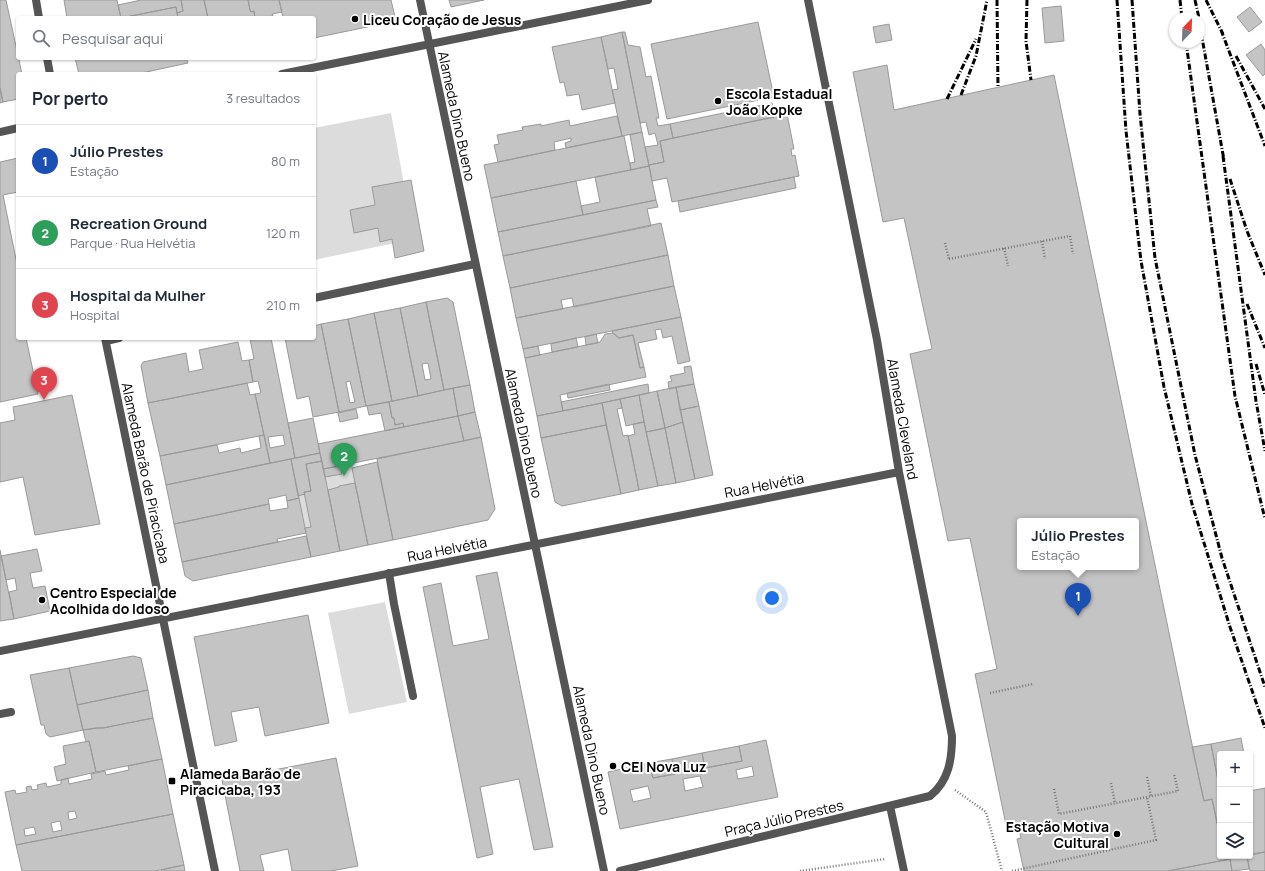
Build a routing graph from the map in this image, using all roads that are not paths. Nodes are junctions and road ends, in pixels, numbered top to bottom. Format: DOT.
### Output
graph roads {
  1 [pos="36,0"];
  2 [pos="420,0"];
  3 [pos="648,0"];
  4 [pos="808,0"];
  5 [pos="39,16"];
  6 [pos="429,44"];
  7 [pos="47,60"];
  8 [pos="50,72"];
  9 [pos="292,72"];
  10 [pos="16,128"];
  11 [pos="0,132"];
  12 [pos="475,264"];
  13 [pos="316,298"];
  14 [pos="105,340"];
  15 [pos="898,472"];
  16 [pos="535,544"];
  17 [pos="389,573"];
  18 [pos="163,618"];
  19 [pos="0,651"];
  20 [pos="413,696"];
  21 [pos="11,712"];
  22 [pos="0,714"];
  23 [pos="890,806"];
  24 [pos="215,871"];
  25 [pos="604,871"];
  26 [pos="620,871"];
  27 [pos="904,871"];
  1 -- 5 [label="street"];
  2 -- 6 [label="street, Alameda Dino Bueno"];
  3 -- 6 [label="street"];
  4 -- 15 [label="street, Alameda Cleveland"];
  6 -- 9 [label="street"];
  6 -- 12 [label="street, Alameda Dino Bueno"];
  7 -- 8 [label="street"];
  10 -- 11 [label="street"];
  12 -- 13 [label="street"];
  12 -- 16 [label="street, Alameda Dino Bueno"];
  14 -- 18 [label="street, Alameda Barão de Piracicaba"];
  15 -- 16 [label="street, Rua Helvétia"];
  15 -- 23 [label="street, Alameda Cleveland"];
  16 -- 17 [label="street, Rua Helvétia"];
  16 -- 25 [label="street, Alameda Dino Bueno"];
  17 -- 18 [label="street, Rua Helvétia"];
  17 -- 20 [label="street"];
  18 -- 19 [label="street, Rua Helvétia"];
  18 -- 24 [label="street, Alameda Barão de Piracicaba"];
  21 -- 22 [label="street"];
  23 -- 26 [label="street, Praça Júlio Prestes"];
  23 -- 27 [label="street"];
}
